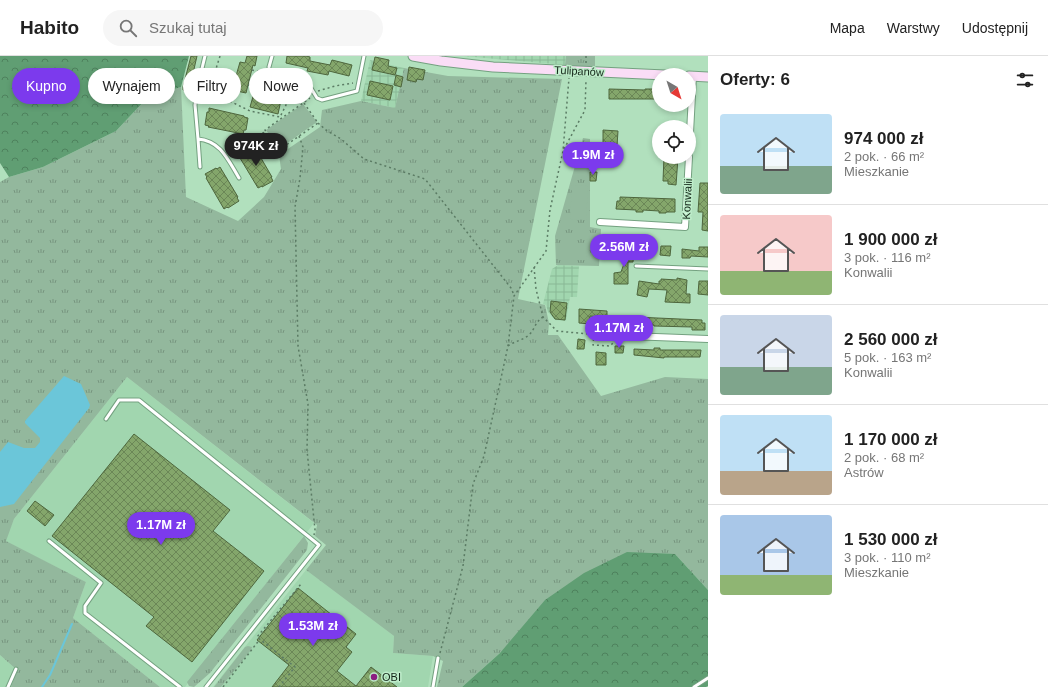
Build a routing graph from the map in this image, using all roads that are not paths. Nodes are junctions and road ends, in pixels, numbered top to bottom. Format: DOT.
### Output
graph roads {
  1 [pos="205,56"];
  2 [pos="272,56"];
  3 [pos="364,56"];
  4 [pos="413,56"];
  5 [pos="269,67"];
  6 [pos="652,74"];
  7 [pos="696,76"];
  8 [pos="708,77"];
  9 [pos="313,91"];
  10 [pos="198,139"];
  11 [pos="689,164"];
  12 [pos="200,167"];
  13 [pos="239,178"];
  14 [pos="600,222"];
  15 [pos="636,266"];
  16 [pos="708,269"];
  17 [pos="603,335"];
  18 [pos="708,339"];
  19 [pos="106,420"];
  20 [pos="49,541"];
  21 [pos="438,658"];
  22 [pos="16,669"];
  23 [pos="708,678"];
  24 [pos="8,687"];
  25 [pos="180,687"];
  26 [pos="206,687"];
  27 [pos="433,687"];
  28 [pos="694,687"];
  1 -- 10 [label="lane"];
  2 -- 5 [label="lane"];
  3 -- 9 [label="lane"];
  4 -- 6 [label="street, Tulipanów"];
  7 -- 8 [label="street"];
  10 -- 12 [label="lane"];
  10 -- 13 [label="lane"];
  11 -- 14 [label="street, Konwalii"];
  15 -- 16 [label="lane"];
  17 -- 18 [label="street"];
  19 -- 26 [label="lane"];
  20 -- 25 [label="lane"];
  21 -- 27 [label="lane"];
  22 -- 24 [label="lane"];
  23 -- 28 [label="lane"];
}
